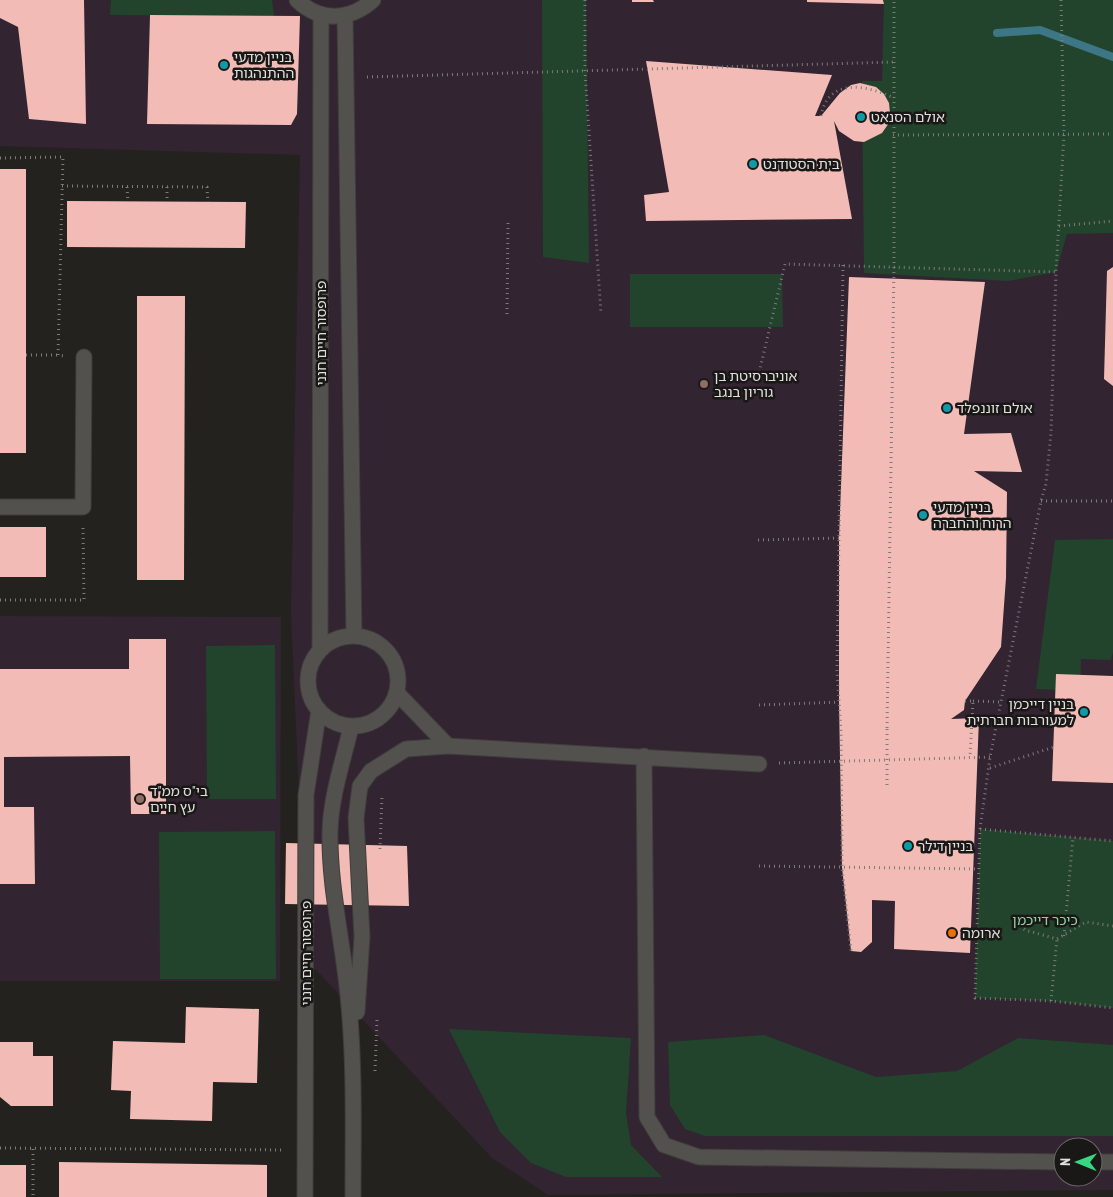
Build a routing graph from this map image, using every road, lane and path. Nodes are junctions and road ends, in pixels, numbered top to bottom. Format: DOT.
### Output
graph roads {
  1 [pos="297,0"];
  2 [pos="373,0"];
  3 [pos="585,0"];
  4 [pos="894,0"];
  5 [pos="1061,0"];
  6 [pos="321,16"];
  7 [pos="345,16"];
  8 [pos="894,62"];
  9 [pos="585,70"];
  10 [pos="346,78"];
  11 [pos="894,98"];
  12 [pos="821,116"];
  13 [pos="1064,134"];
  14 [pos="1113,134"];
  15 [pos="893,135"];
  16 [pos="0,158"];
  17 [pos="62,186"];
  18 [pos="127,186"];
  19 [pos="167,187"];
  20 [pos="128,202"];
  21 [pos="167,202"];
  22 [pos="208,202"];
  23 [pos="508,221"];
  24 [pos="1113,221"];
  25 [pos="1059,226"];
  26 [pos="843,265"];
  27 [pos="894,267"];
  28 [pos="1056,272"];
  29 [pos="507,314"];
  30 [pos="601,314"];
  31 [pos="26,355"];
  32 [pos="58,355"];
  33 [pos="84,358"];
  34 [pos="758,377"];
  35 [pos="1041,501"];
  36 [pos="1113,501"];
  37 [pos="0,507"];
  38 [pos="83,507"];
  39 [pos="839,538"];
  40 [pos="758,540"];
  41 [pos="0,600"];
  42 [pos="354,636"];
  43 [pos="320,650"];
  44 [pos="397,693"];
  45 [pos="973,700"];
  46 [pos="964,701"];
  47 [pos="839,702"];
  48 [pos="1001,702"];
  49 [pos="759,705"];
  50 [pos="319,710"];
  51 [pos="351,727"];
  52 [pos="448,746"];
  53 [pos="1054,747"];
  54 [pos="644,756"];
  55 [pos="970,757"];
  56 [pos="990,757"];
  57 [pos="841,761"];
  58 [pos="759,764"];
  59 [pos="990,768"];
  60 [pos="887,784"];
  61 [pos="980,829"];
  62 [pos="1073,837"];
  63 [pos="1113,841"];
  64 [pos="759,866"];
  65 [pos="842,867"];
  66 [pos="979,869"];
  67 [pos="1020,916"];
  68 [pos="1113,926"];
  69 [pos="1064,936"];
  70 [pos="1057,939"];
  71 [pos="851,951"];
  72 [pos="1051,1001"];
  73 [pos="1113,1008"];
  74 [pos="353,1056"];
  75 [pos="0,1148"];
  76 [pos="33,1149"];
  77 [pos="306,1150"];
  78 [pos="1053,1162"];
  79 [pos="33,1197"];
  80 [pos="305,1197"];
  81 [pos="353,1197"];
  1 -- 6 [label="street"];
  2 -- 7 [label="street"];
  3 -- 9 [label="path"];
  4 -- 8 [label="path"];
  5 -- 13 [label="path"];
  6 -- 7 [label="street"];
  6 -- 43 [label="street, פרופסור חיים חנני"];
  7 -- 10 [label="street, פרופסור חיים חנני"];
  8 -- 9 [label="path"];
  8 -- 11 [label="path"];
  9 -- 10 [label="path"];
  9 -- 30 [label="path"];
  10 -- 42 [label="street, פרופסור חיים חנני"];
  11 -- 12 [label="path"];
  11 -- 15 [label="path"];
  13 -- 14 [label="path"];
  13 -- 15 [label="path"];
  13 -- 25 [label="path"];
  15 -- 27 [label="path"];
  16 -- 17 [label="path"];
  17 -- 18 [label="path"];
  17 -- 32 [label="path"];
  18 -- 19 [label="path"];
  18 -- 20 [label="path"];
  19 -- 21 [label="path"];
  19 -- 22 [label="path"];
  23 -- 29 [label="path"];
  24 -- 25 [label="path"];
  25 -- 28 [label="path"];
  26 -- 27 [label="path"];
  26 -- 34 [label="path"];
  26 -- 39 [label="path"];
  27 -- 28 [label="path"];
  27 -- 60 [label="path, bridge"];
  28 -- 35 [label="path"];
  31 -- 32 [label="path"];
  32 -- 33 [label="path"];
  33 -- 38 [label="street"];
  35 -- 36 [label="path"];
  35 -- 48 [label="path"];
  37 -- 38 [label="street"];
  38 -- 41 [label="path"];
  39 -- 40 [label="path"];
  39 -- 47 [label="path"];
  42 -- 43 [label="street"];
  42 -- 44 [label="street"];
  43 -- 50 [label="street"];
  44 -- 51 [label="street"];
  44 -- 52 [label="street"];
  45 -- 46 [label="path"];
  45 -- 48 [label="path"];
  45 -- 55 [label="path"];
  47 -- 49 [label="path"];
  47 -- 57 [label="path"];
  48 -- 56 [label="path"];
  50 -- 51 [label="street"];
  50 -- 77 [label="street, פרופסור חיים חנני"];
  51 -- 74 [label="street, פרופסור חיים חנני"];
  52 -- 54 [label="street"];
  52 -- 74 [label="street"];
  53 -- 59 [label="path"];
  54 -- 58 [label="street"];
  54 -- 78 [label="street"];
  55 -- 56 [label="path"];
  55 -- 57 [label="path"];
  56 -- 59 [label="path"];
  57 -- 58 [label="path"];
  57 -- 65 [label="path"];
  59 -- 61 [label="path"];
  61 -- 62 [label="path"];
  61 -- 66 [label="path"];
  62 -- 63 [label="path"];
  62 -- 69 [label="path"];
  64 -- 65 [label="path"];
  65 -- 66 [label="path"];
  65 -- 71 [label="path"];
  66 -- 72 [label="path"];
  67 -- 70 [label="path"];
  68 -- 69 [label="path"];
  69 -- 70 [label="path"];
  70 -- 72 [label="path"];
  72 -- 73 [label="path"];
  74 -- 81 [label="street, פרופסור חיים חנני"];
  75 -- 76 [label="path"];
  76 -- 77 [label="path"];
  76 -- 79 [label="path"];
  77 -- 80 [label="street, פרופסור חיים חנני"];
}
